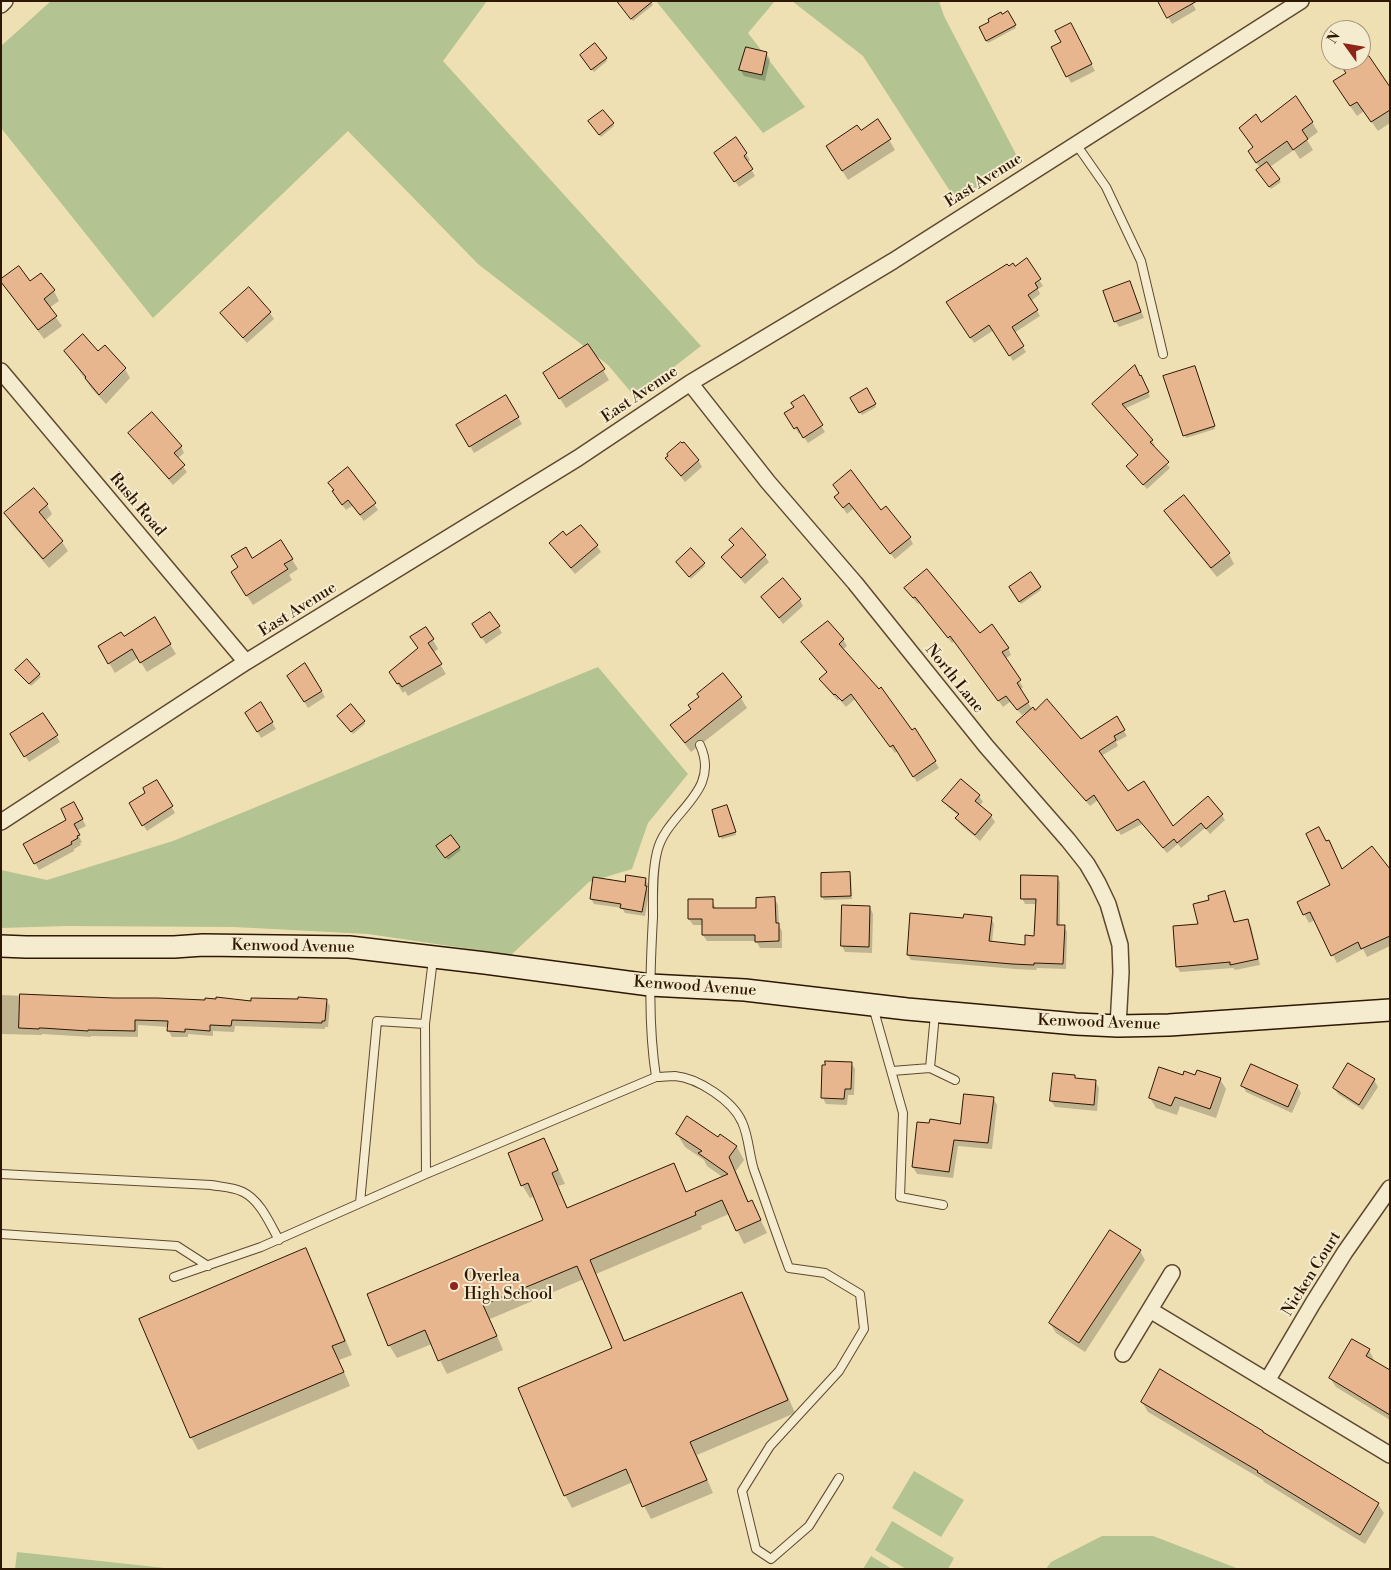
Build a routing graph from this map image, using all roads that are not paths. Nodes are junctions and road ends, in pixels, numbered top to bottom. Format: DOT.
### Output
graph roads {
  1 [pos="5,1"];
  2 [pos="1301,1"];
  3 [pos="1,5"];
  4 [pos="1076,144"];
  5 [pos="1163,354"];
  6 [pos="1,371"];
  7 [pos="690,383"];
  8 [pos="246,662"];
  9 [pos="700,745"];
  10 [pos="1,822"];
  11 [pos="1,946"];
  12 [pos="434,956"];
  13 [pos="650,985"];
  14 [pos="872,1005"];
  15 [pos="1390,1010"];
  16 [pos="936,1012"];
  17 [pos="425,1024"];
  18 [pos="1118,1026"];
  19 [pos="930,1068"];
  20 [pos="892,1070"];
  21 [pos="656,1077"];
  22 [pos="955,1080"];
  23 [pos="1,1174"];
  24 [pos="426,1174"];
  25 [pos="1390,1188"];
  26 [pos="360,1203"];
  27 [pos="943,1205"];
  28 [pos="1,1234"];
  29 [pos="279,1240"];
  30 [pos="208,1266"];
  31 [pos="1172,1273"];
  32 [pos="174,1277"];
  33 [pos="1150,1310"];
  34 [pos="1123,1354"];
  35 [pos="1267,1381"];
  36 [pos="1390,1455"];
  37 [pos="839,1478"];
  1 -- 3 [label="street"];
  2 -- 4 [label="street, East Avenue"];
  4 -- 5 [label="lane"];
  4 -- 7 [label="street, East Avenue"];
  6 -- 8 [label="street, Rush Road"];
  7 -- 8 [label="street, East Avenue"];
  7 -- 18 [label="street, North Lane"];
  8 -- 10 [label="street, East Avenue"];
  9 -- 13 [label="lane"];
  11 -- 12 [label="main road, Kenwood Avenue"];
  12 -- 13 [label="main road, Kenwood Avenue"];
  12 -- 17 [label="lane"];
  13 -- 14 [label="main road, Kenwood Avenue"];
  13 -- 21 [label="lane"];
  14 -- 16 [label="main road, Kenwood Avenue"];
  14 -- 20 [label="lane"];
  15 -- 18 [label="main road, Kenwood Avenue"];
  16 -- 18 [label="main road, Kenwood Avenue"];
  16 -- 19 [label="lane"];
  17 -- 24 [label="lane"];
  17 -- 26 [label="lane"];
  19 -- 20 [label="lane"];
  19 -- 22 [label="lane"];
  20 -- 27 [label="lane"];
  21 -- 24 [label="lane"];
  21 -- 37 [label="lane"];
  23 -- 29 [label="lane"];
  24 -- 26 [label="lane"];
  25 -- 35 [label="street, Nicken Court"];
  26 -- 29 [label="lane"];
  28 -- 30 [label="lane"];
  29 -- 30 [label="lane"];
  30 -- 32 [label="lane"];
  31 -- 33 [label="street"];
  33 -- 34 [label="street"];
  33 -- 35 [label="street"];
  35 -- 36 [label="street"];
}
